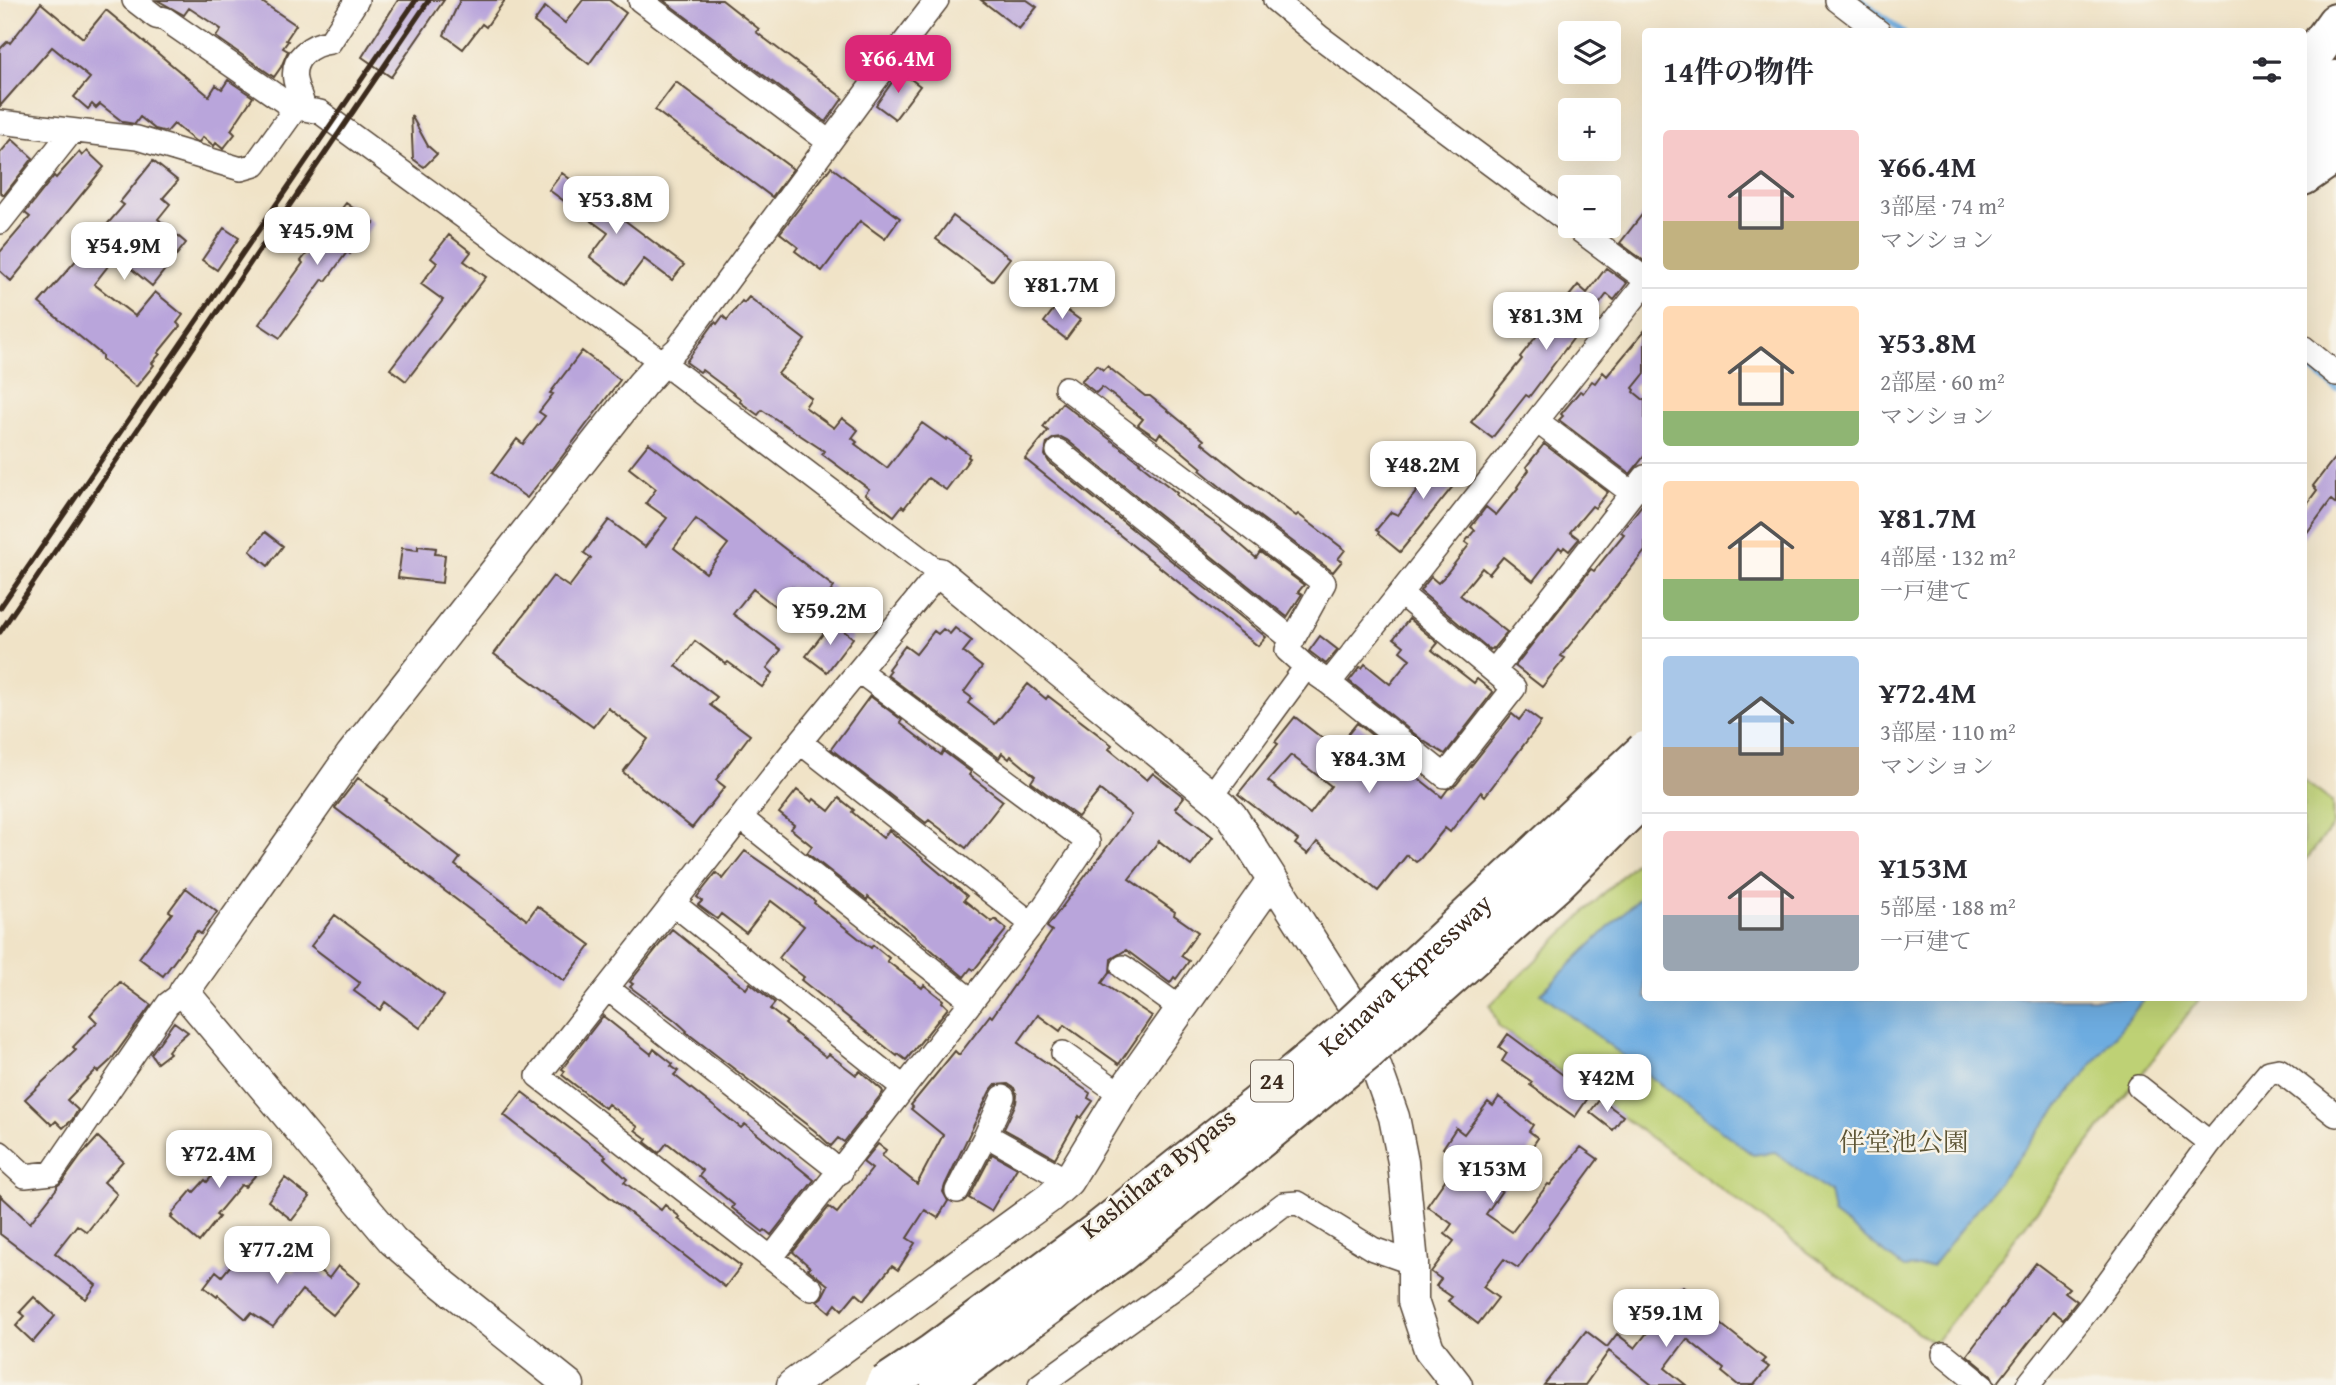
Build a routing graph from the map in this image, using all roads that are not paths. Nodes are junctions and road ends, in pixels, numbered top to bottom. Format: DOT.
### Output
graph roads {
  1 [pos="134,0"];
  2 [pos="357,0"];
  3 [pos="640,0"];
  4 [pos="937,0"];
  5 [pos="1275,0"];
  6 [pos="1837,0"];
  7 [pos="2336,23"];
  8 [pos="1874,28"];
  9 [pos="2307,63"];
  10 [pos="2336,69"];
  11 [pos="2336,80"];
  12 [pos="2307,97"];
  13 [pos="2307,108"];
  14 [pos="300,109"];
  15 [pos="2336,118"];
  16 [pos="0,122"];
  17 [pos="2336,130"];
  18 [pos="72,131"];
  19 [pos="829,142"];
  20 [pos="2307,147"];
  21 [pos="2336,153"];
  22 [pos="2307,158"];
  23 [pos="2307,174"];
  24 [pos="1558,214"];
  25 [pos="0,222"];
  26 [pos="1590,238"];
  27 [pos="1642,279"];
  28 [pos="1642,285"];
  29 [pos="2307,350"];
  30 [pos="662,362"];
  31 [pos="2336,374"];
  32 [pos="1066,388"];
  33 [pos="1537,421"];
  34 [pos="1058,452"];
  35 [pos="1638,485"];
  36 [pos="939,573"];
  37 [pos="1401,594"];
  38 [pos="1293,640"];
  39 [pos="1306,667"];
  40 [pos="859,671"];
  41 [pos="1493,671"];
  42 [pos="1329,683"];
  43 [pos="800,742"];
  44 [pos="1642,744"];
  45 [pos="1642,754"];
  46 [pos="1212,796"];
  47 [pos="1642,798"];
  48 [pos="1642,807"];
  49 [pos="741,818"];
  50 [pos="1272,880"];
  51 [pos="674,904"];
  52 [pos="1032,924"];
  53 [pos="1123,967"];
  54 [pos="607,988"];
  55 [pos="184,992"];
  56 [pos="972,1001"];
  57 [pos="1180,1008"];
  58 [pos="1356,1010"];
  59 [pos="1063,1053"];
  60 [pos="1372,1056"];
  61 [pos="2139,1087"];
  62 [pos="904,1088"];
  63 [pos="1121,1094"];
  64 [pos="1003,1097"];
  65 [pos="2336,1115"];
  66 [pos="986,1135"];
  67 [pos="2210,1143"];
  68 [pos="0,1153"];
  69 [pos="841,1172"];
  70 [pos="1068,1181"];
  71 [pos="957,1191"];
  72 [pos="771,1258"];
  73 [pos="1413,1263"];
  74 [pos="811,1289"];
  75 [pos="1944,1354"];
  76 [pos="569,1385"];
  77 [pos="792,1385"];
  78 [pos="871,1385"];
  79 [pos="885,1385"];
  80 [pos="940,1385"];
  81 [pos="953,1385"];
  82 [pos="1040,1385"];
  83 [pos="1457,1385"];
  84 [pos="1982,1385"];
  85 [pos="2028,1385"];
  1 -- 14 [label="street"];
  2 -- 14 [label="street"];
  3 -- 19 [label="street"];
  4 -- 19 [label="street"];
  5 -- 24 [label="street"];
  6 -- 8 [label="street"];
  7 -- 9 [label="highway"];
  10 -- 12 [label="highway"];
  11 -- 13 [label="highway"];
  14 -- 18 [label="street"];
  14 -- 30 [label="street"];
  15 -- 20 [label="highway"];
  16 -- 18 [label="street"];
  17 -- 22 [label="highway"];
  18 -- 25 [label="street"];
  19 -- 30 [label="street"];
  21 -- 23 [label="highway"];
  26 -- 27 [label="street"];
  28 -- 33 [label="street"];
  29 -- 31 [label="street"];
  30 -- 36 [label="street"];
  30 -- 55 [label="street"];
  32 -- 38 [label="street"];
  33 -- 35 [label="street"];
  33 -- 37 [label="street"];
  34 -- 38 [label="street"];
  35 -- 41 [label="street"];
  36 -- 40 [label="street"];
  36 -- 46 [label="street"];
  37 -- 41 [label="street"];
  37 -- 42 [label="street"];
  38 -- 39 [label="street"];
  39 -- 42 [label="street"];
  39 -- 46 [label="street"];
  40 -- 43 [label="street"];
  40 -- 52 [label="street"];
  41 -- 42 [label="street"];
  43 -- 49 [label="street"];
  43 -- 52 [label="street"];
  44 -- 58 [label="highway, Kashihara Bypass / 24"];
  45 -- 79 [label="highway, Keinawa Expressway, bridge"];
  46 -- 50 [label="street"];
  47 -- 80 [label="highway, Keinawa Expressway, bridge"];
  48 -- 60 [label="highway, Kashihara Bypass / 24"];
  49 -- 51 [label="street"];
  49 -- 56 [label="street"];
  50 -- 57 [label="street"];
  50 -- 58 [label="street"];
  51 -- 54 [label="street"];
  51 -- 62 [label="street"];
  52 -- 56 [label="street"];
  53 -- 57 [label="street"];
  54 -- 69 [label="street"];
  54 -- 72 [label="street"];
  55 -- 68 [label="street"];
  55 -- 76 [label="street"];
  56 -- 62 [label="street"];
  57 -- 63 [label="street"];
  58 -- 60 [label="street"];
  58 -- 78 [label="highway, Kashihara Bypass / 24"];
  59 -- 63 [label="street"];
  60 -- 73 [label="street"];
  60 -- 81 [label="highway, Kashihara Bypass / 24"];
  61 -- 67 [label="street"];
  62 -- 69 [label="street"];
  63 -- 70 [label="street"];
  64 -- 66 [label="street"];
  65 -- 67 [label="street"];
  66 -- 70 [label="street"];
  66 -- 71 [label="street"];
  67 -- 85 [label="street"];
  69 -- 72 [label="street"];
  70 -- 77 [label="street"];
  72 -- 74 [label="street"];
  73 -- 82 [label="street"];
  73 -- 83 [label="street"];
  75 -- 84 [label="street"];
}
